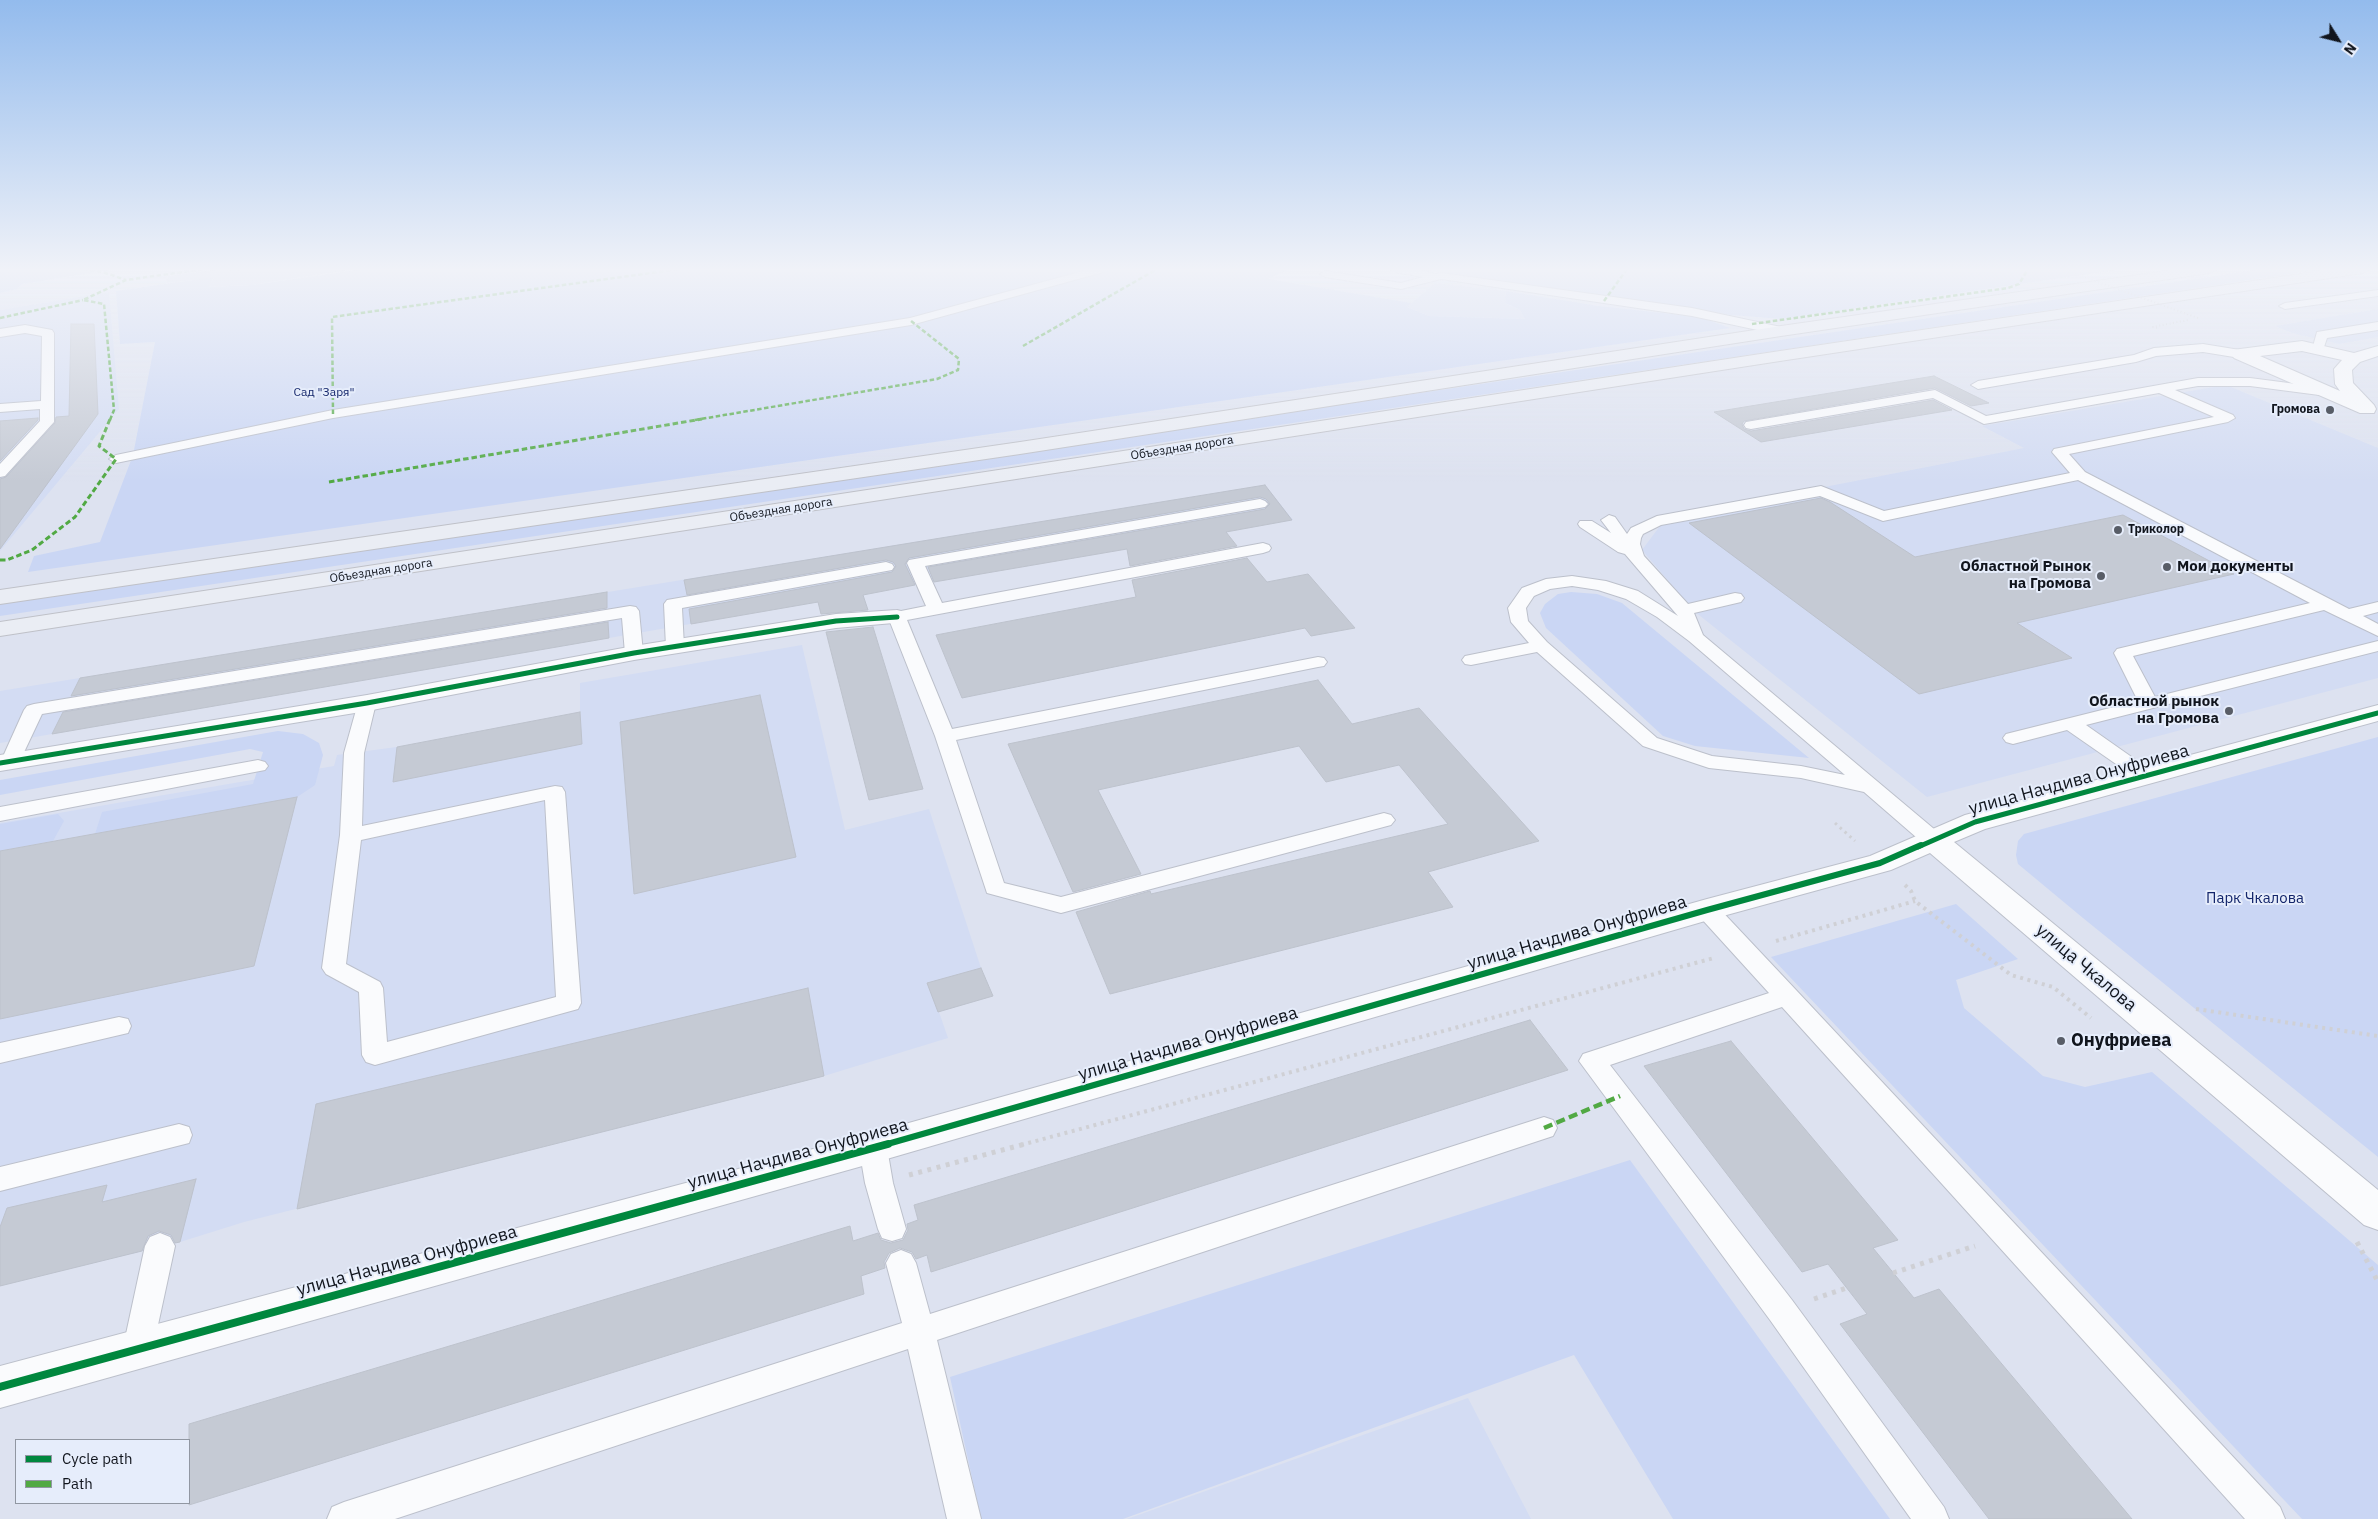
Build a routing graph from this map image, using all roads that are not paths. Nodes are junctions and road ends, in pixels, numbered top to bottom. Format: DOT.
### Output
graph roads {
  1 [pos="48,340"];
  2 [pos="794,340"];
  3 [pos="1723,340"];
  4 [pos="1887,340"];
  5 [pos="2320,340"];
  6 [pos="2318,350"];
  7 [pos="2378,350"];
  8 [pos="2240,354"];
  9 [pos="2354,358"];
  10 [pos="1978,384"];
  11 [pos="2161,389"];
  12 [pos="2327,392"];
  13 [pos="48,404"];
  14 [pos="0,408"];
  15 [pos="2372,411"];
  16 [pos="1751,424"];
  17 [pos="116,459"];
  18 [pos="0,473"];
  19 [pos="2080,475"];
  20 [pos="1260,504"];
  21 [pos="1609,520"];
  22 [pos="1586,524"];
  23 [pos="1263,548"];
  24 [pos="1636,557"];
  25 [pos="886,567"];
  26 [pos="0,597"];
  27 [pos="1735,598"];
  28 [pos="2326,604"];
  29 [pos="2378,607"];
  30 [pos="936,610"];
  31 [pos="1684,610"];
  32 [pos="2347,615"];
  33 [pos="897,616"];
  34 [pos="0,630"];
  35 [pos="2378,632"];
  36 [pos="1695,637"];
  37 [pos="1541,646"];
  38 [pos="2378,646"];
  39 [pos="675,647"];
  40 [pos="634,653"];
  41 [pos="1471,660"];
  42 [pos="1318,662"];
  43 [pos="367,703"];
  44 [pos="2148,704"];
  45 [pos="2378,713"];
  46 [pos="2071,724"];
  47 [pos="945,736"];
  48 [pos="2013,738"];
  49 [pos="6,762"];
  50 [pos="258,766"];
  51 [pos="2146,776"];
  52 [pos="1871,787"];
  53 [pos="0,814"];
  54 [pos="1384,820"];
  55 [pos="351,835"];
  56 [pos="1932,839"];
  57 [pos="1707,910"];
  58 [pos="1786,996"];
  59 [pos="119,1026"];
  60 [pos="0,1053"];
  61 [pos="1544,1128"];
  62 [pos="179,1136"];
  63 [pos="873,1148"];
  64 [pos="0,1179"];
  65 [pos="2378,1213"];
  66 [pos="892,1229"];
  67 [pos="160,1246"];
  68 [pos="901,1263"];
  69 [pos="920,1331"];
  70 [pos="138,1348"];
  71 [pos="0,1387"];
  72 [pos="344,1519"];
  73 [pos="964,1519"];
  74 [pos="1932,1519"];
  75 [pos="2268,1519"];
  1 -- 13 [label="lane"];
  2 -- 17 [label="lane"];
  3 -- 26 [label="main road, Объездная дорога"];
  4 -- 34 [label="main road, Объездная дорога"];
  5 -- 6 [label="lane"];
  6 -- 8 [label="street"];
  6 -- 9 [label="street"];
  7 -- 9 [label="street"];
  8 -- 10 [label="lane"];
  8 -- 12 [label="street"];
  9 -- 15 [label="street"];
  11 -- 12 [label="lane"];
  11 -- 16 [label="lane"];
  11 -- 19 [label="lane"];
  12 -- 15 [label="street"];
  13 -- 14 [label="lane"];
  13 -- 18 [label="lane"];
  19 -- 24 [label="lane"];
  19 -- 28 [label="lane"];
  20 -- 30 [label="lane"];
  21 -- 24 [label="lane"];
  22 -- 24 [label="lane"];
  23 -- 30 [label="lane"];
  24 -- 31 [label="lane"];
  25 -- 39 [label="lane"];
  27 -- 31 [label="lane"];
  28 -- 32 [label="lane"];
  28 -- 44 [label="lane"];
  29 -- 32 [label="lane"];
  30 -- 33 [label="lane"];
  31 -- 36 [label="lane"];
  32 -- 35 [label="lane"];
  33 -- 39 [label="street"];
  33 -- 47 [label="lane"];
  36 -- 37 [label="lane"];
  36 -- 52 [label="lane"];
  37 -- 41 [label="lane"];
  37 -- 52 [label="lane"];
  38 -- 44 [label="lane"];
  39 -- 40 [label="street"];
  40 -- 43 [label="street"];
  40 -- 49 [label="lane"];
  42 -- 47 [label="lane"];
  43 -- 49 [label="street"];
  43 -- 55 [label="lane"];
  44 -- 46 [label="lane"];
  45 -- 51 [label="street, улица Начдива Онуфриева"];
  46 -- 48 [label="lane"];
  46 -- 51 [label="lane"];
  47 -- 54 [label="lane"];
  50 -- 53 [label="lane"];
  51 -- 56 [label="street, улица Начдива Онуфриева"];
  52 -- 56 [label="lane"];
  55 -- 55 [label="lane"];
  56 -- 57 [label="street, улица Начдива Онуфриева"];
  56 -- 65 [label="street, улица Чкалова"];
  57 -- 58 [label="lane"];
  57 -- 63 [label="street, улица Начдива Онуфриева"];
  58 -- 74 [label="lane"];
  58 -- 75 [label="lane"];
  59 -- 60 [label="lane"];
  61 -- 69 [label="lane"];
  62 -- 64 [label="lane"];
  63 -- 66 [label="lane"];
  63 -- 70 [label="street, улица Начдива Онуфриева"];
  67 -- 70 [label="lane"];
  68 -- 69 [label="lane"];
  69 -- 72 [label="lane"];
  69 -- 73 [label="lane"];
  70 -- 71 [label="street, улица Начдива Онуфриева"];
}
